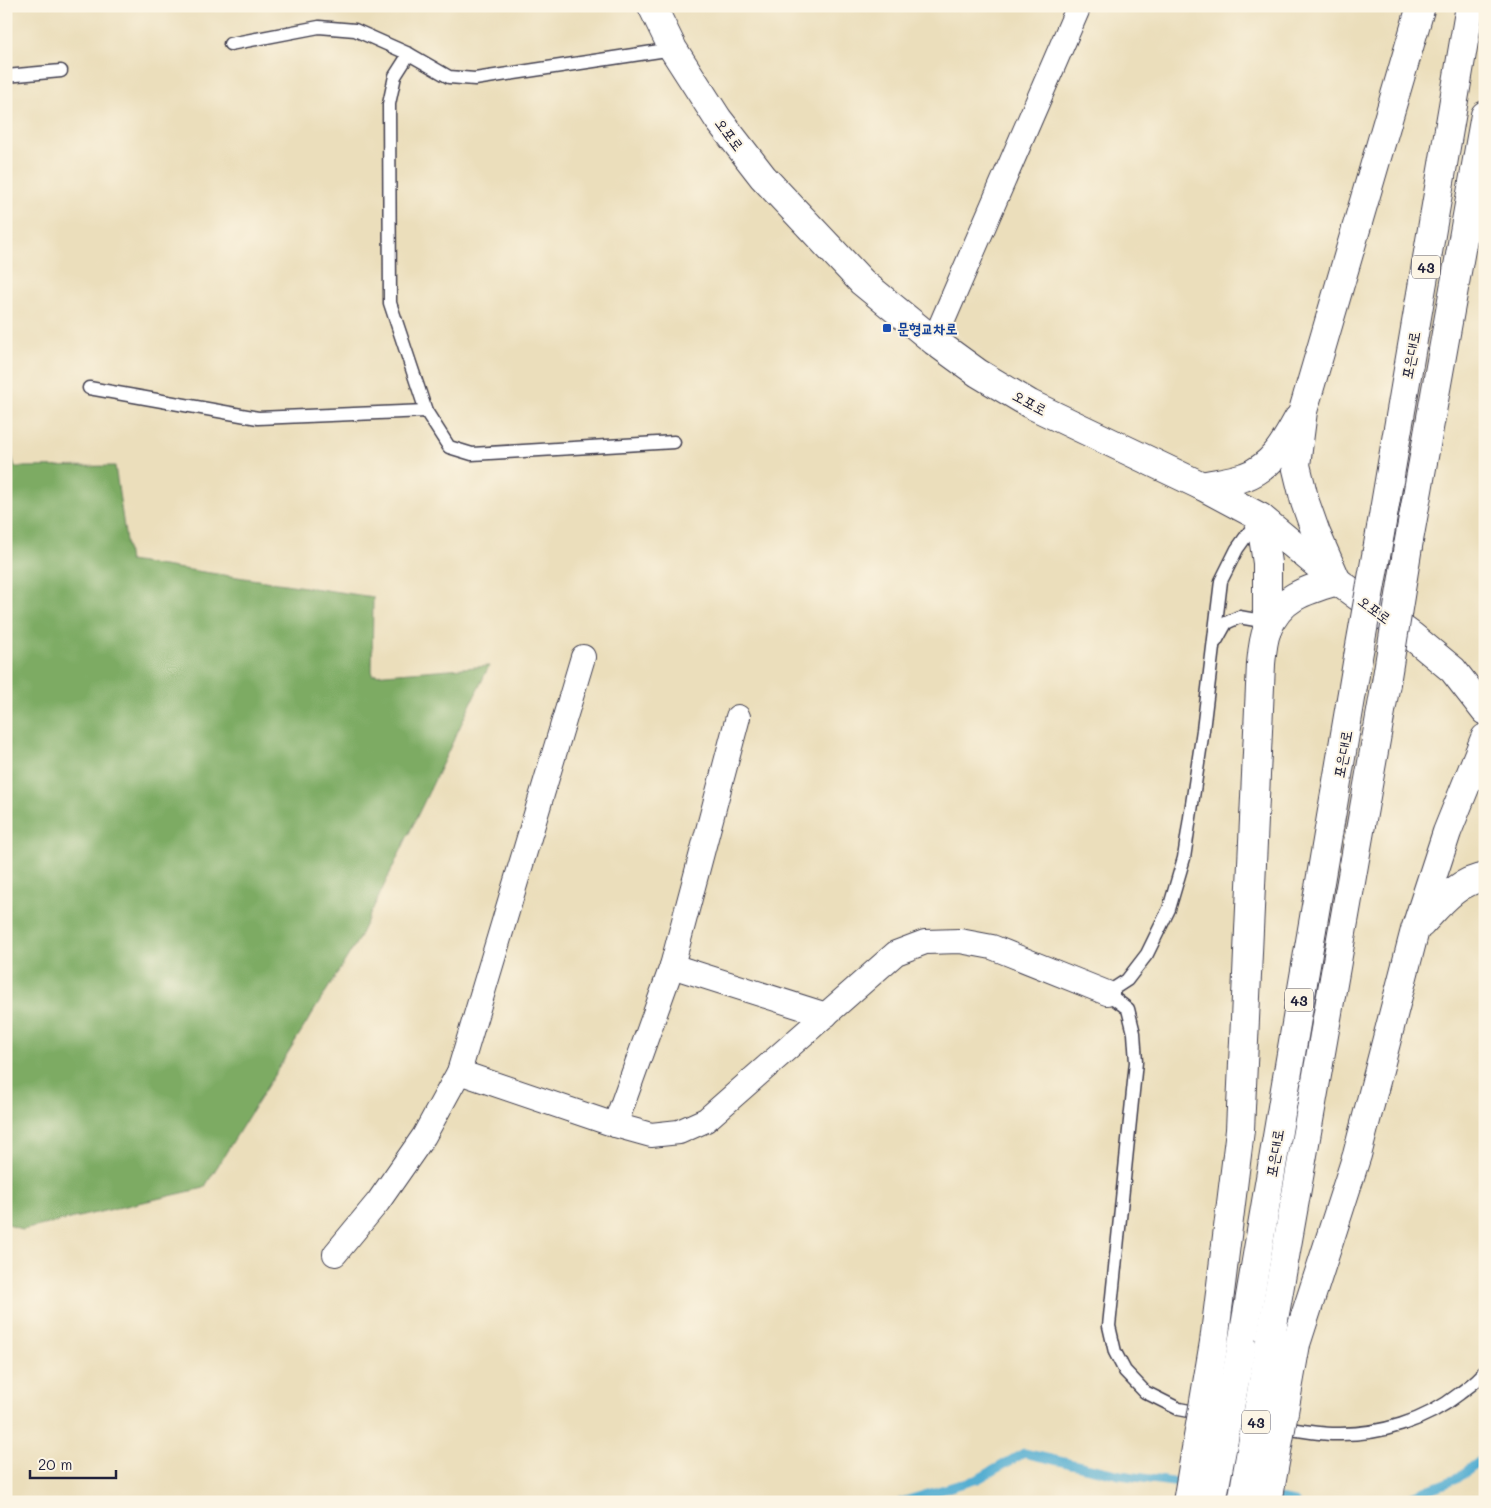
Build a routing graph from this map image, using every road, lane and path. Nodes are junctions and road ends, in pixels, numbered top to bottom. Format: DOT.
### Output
graph roads {
  1 [pos="652,6"];
  2 [pos="1079,6"];
  3 [pos="1420,6"];
  4 [pos="1470,6"];
  5 [pos="230,44"];
  6 [pos="673,49"];
  7 [pos="408,54"];
  8 [pos="61,71"];
  9 [pos="6,76"];
  10 [pos="1485,115"];
  11 [pos="934,341"];
  12 [pos="88,388"];
  13 [pos="426,411"];
  14 [pos="1303,411"];
  15 [pos="674,442"];
  16 [pos="1202,486"];
  17 [pos="1260,517"];
  18 [pos="1337,581"];
  19 [pos="1267,630"];
  20 [pos="1213,645"];
  21 [pos="583,657"];
  22 [pos="1485,711"];
  23 [pos="738,717"];
  24 [pos="1485,738"];
  25 [pos="1485,876"];
  26 [pos="1414,930"];
  27 [pos="672,966"];
  28 [pos="1107,993"];
  29 [pos="826,1015"];
  30 [pos="459,1072"];
  31 [pos="615,1125"];
  32 [pos="335,1254"];
  33 [pos="1283,1343"];
  34 [pos="1485,1371"];
  35 [pos="1187,1502"];
  36 [pos="1212,1502"];
  37 [pos="1242,1502"];
  38 [pos="1268,1502"];
  1 -- 6 [label="main road, 오포로"];
  2 -- 11 [label="street"];
  3 -- 14 [label="main road"];
  4 -- 36 [label="main road, 포은대로 / 43, bridge"];
  5 -- 7 [label="lane"];
  6 -- 7 [label="lane"];
  6 -- 11 [label="main road, 오포로"];
  7 -- 13 [label="lane"];
  8 -- 9 [label="lane"];
  10 -- 33 [label="main road, 포은대로 / 43, bridge"];
  11 -- 16 [label="main road, 오포로"];
  12 -- 13 [label="lane"];
  13 -- 15 [label="lane"];
  14 -- 16 [label="main road"];
  14 -- 18 [label="main road"];
  16 -- 17 [label="main road, 오포로"];
  17 -- 18 [label="main road, 오포로"];
  17 -- 19 [label="main road"];
  17 -- 20 [label="lane"];
  18 -- 19 [label="main road"];
  18 -- 22 [label="main road, 오포로"];
  19 -- 20 [label="lane"];
  19 -- 35 [label="main road, bridge"];
  20 -- 28 [label="lane"];
  21 -- 30 [label="street"];
  23 -- 27 [label="street"];
  24 -- 26 [label="main road"];
  25 -- 26 [label="main road"];
  26 -- 33 [label="main road"];
  27 -- 29 [label="street"];
  27 -- 31 [label="street"];
  28 -- 29 [label="street"];
  28 -- 34 [label="lane"];
  29 -- 31 [label="street"];
  30 -- 31 [label="street"];
  30 -- 32 [label="street"];
  33 -- 37 [label="main road, 43, bridge"];
  33 -- 38 [label="main road, bridge"];
}
